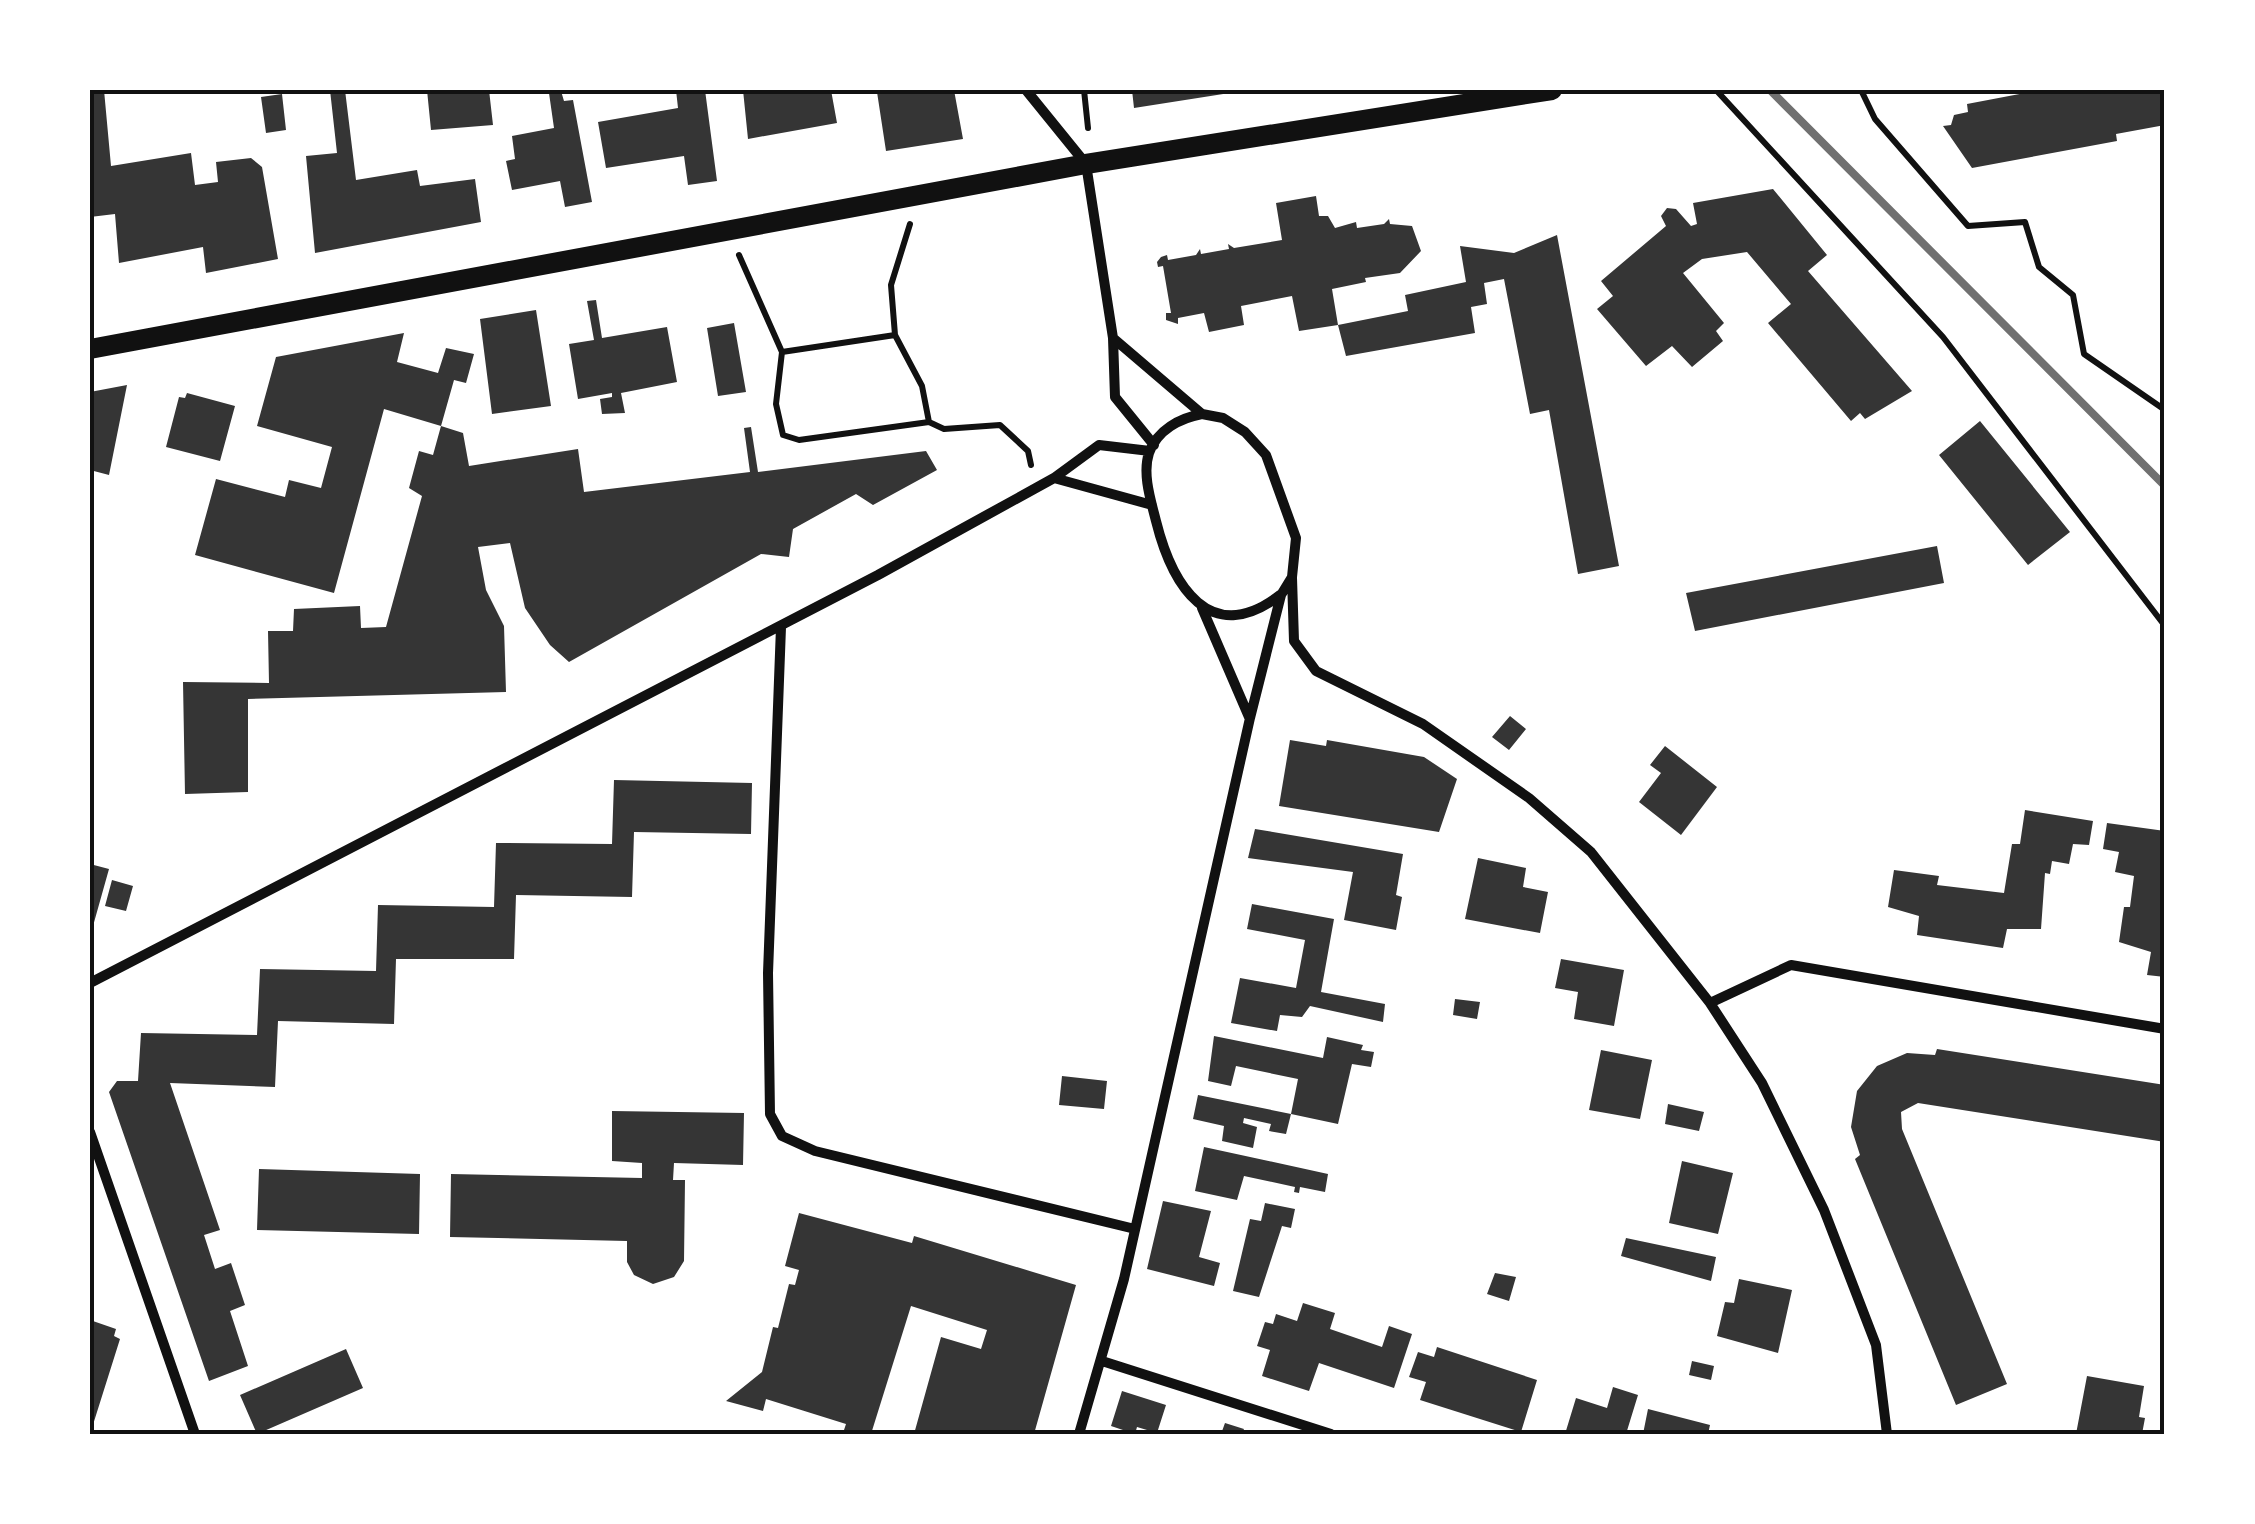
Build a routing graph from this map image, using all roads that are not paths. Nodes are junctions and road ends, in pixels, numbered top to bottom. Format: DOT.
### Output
graph roads {
  1 [pos="1026,90"];
  2 [pos="1552,90"];
  3 [pos="1086,164"];
  4 [pos="1113,338"];
  5 [pos="90,350"];
  6 [pos="1202,414"];
  7 [pos="1152,448"];
  8 [pos="1054,478"];
  9 [pos="1152,505"];
  10 [pos="1292,577"];
  11 [pos="1281,595"];
  12 [pos="1202,608"];
  13 [pos="780,627"];
  14 [pos="1250,718"];
  15 [pos="90,983"];
  16 [pos="1710,1003"];
  17 [pos="2165,1029"];
  18 [pos="90,1132"];
  19 [pos="1135,1230"];
  20 [pos="1102,1361"];
  21 [pos="195,1434"];
  22 [pos="1079,1434"];
  23 [pos="1332,1434"];
  24 [pos="1887,1434"];
  1 -- 3 [label="street"];
  2 -- 3 [label="main road"];
  3 -- 4 [label="street"];
  3 -- 5 [label="main road"];
  4 -- 6 [label="street"];
  4 -- 7 [label="street"];
  6 -- 7 [label="street"];
  6 -- 10 [label="street"];
  7 -- 8 [label="street"];
  7 -- 9 [label="street"];
  8 -- 9 [label="street"];
  8 -- 13 [label="street"];
  9 -- 12 [label="street"];
  10 -- 11 [label="street"];
  10 -- 16 [label="street"];
  11 -- 12 [label="street"];
  11 -- 14 [label="street"];
  12 -- 14 [label="street"];
  13 -- 15 [label="street"];
  13 -- 19 [label="street"];
  14 -- 19 [label="street"];
  16 -- 17 [label="street"];
  16 -- 24 [label="street"];
  18 -- 21 [label="street"];
  19 -- 20 [label="street"];
  20 -- 22 [label="street"];
  20 -- 23 [label="street"];
}
